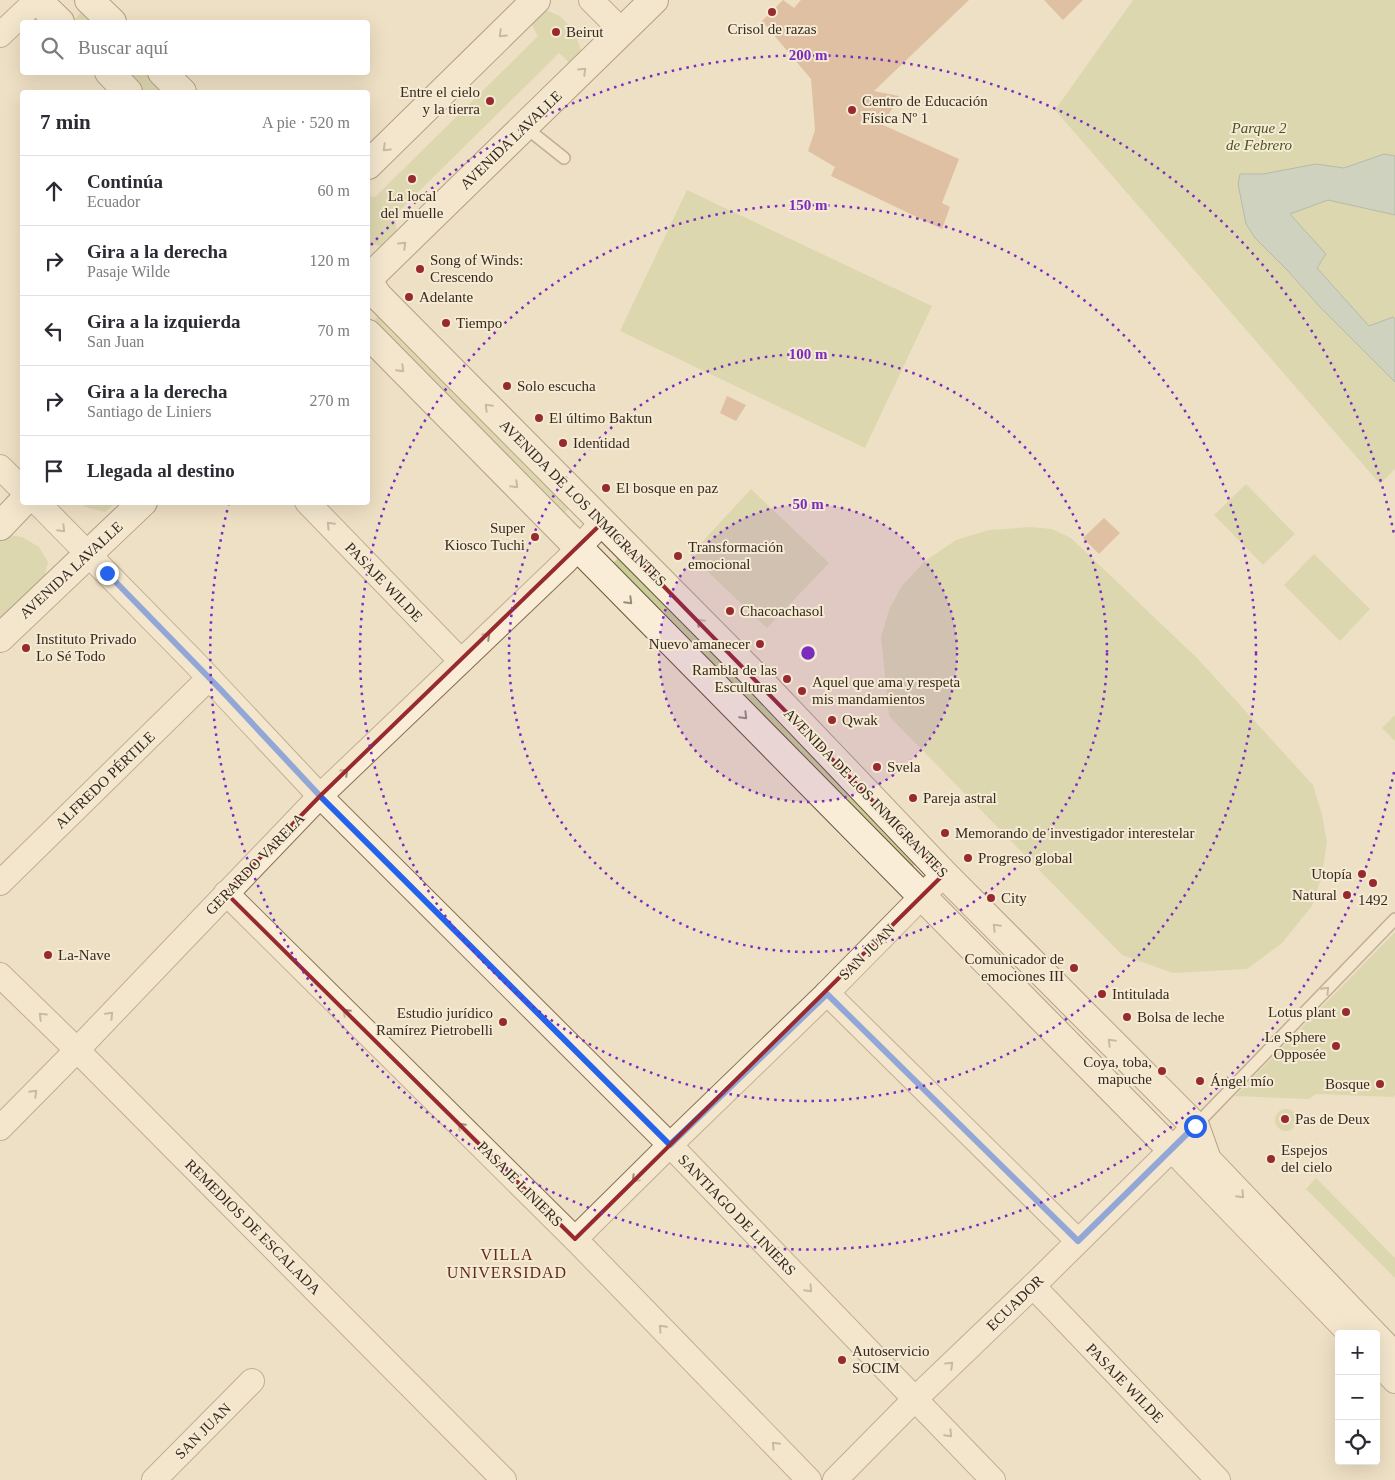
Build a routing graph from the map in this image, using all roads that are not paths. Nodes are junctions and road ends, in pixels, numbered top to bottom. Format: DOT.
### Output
graph roads {
  1 [pos="37,0"];
  2 [pos="89,0"];
  3 [pos="536,0"];
  4 [pos="591,0"];
  5 [pos="654,0"];
  6 [pos="58,20"];
  7 [pos="110,20"];
  8 [pos="623,32"];
  9 [pos="0,36"];
  10 [pos="112,75"];
  11 [pos="165,75"];
  12 [pos="126,90"];
  13 [pos="180,90"];
  14 [pos="525,127"];
  15 [pos="564,158"];
  16 [pos="370,163"];
  17 [pos="370,278"];
  18 [pos="370,283"];
  19 [pos="370,336"];
  20 [pos="0,467"];
  21 [pos="20,487"];
  22 [pos="20,505"];
  23 [pos="40,505"];
  24 [pos="140,505"];
  25 [pos="311,505"];
  26 [pos="602,523"];
  27 [pos="0,526"];
  28 [pos="578,549"];
  29 [pos="89,554"];
  30 [pos="0,638"];
  31 [pos="461,661"];
  32 [pos="209,678"];
  33 [pos="320,796"];
  34 [pos="944,874"];
  35 [pos="0,883"];
  36 [pos="226,893"];
  37 [pos="922,897"];
  38 [pos="1395,919"];
  39 [pos="0,976"];
  40 [pos="827,994"];
  41 [pos="77,1050"];
  42 [pos="1195,1126"];
  43 [pos="0,1128"];
  44 [pos="670,1145"];
  45 [pos="1171,1149"];
  46 [pos="1207,1160"];
  47 [pos="575,1239"];
  48 [pos="1078,1241"];
  49 [pos="1032,1286"];
  50 [pos="1346,1330"];
  51 [pos="1369,1330"];
  52 [pos="1380,1341"];
  53 [pos="1395,1357"];
  54 [pos="1380,1365"];
  55 [pos="1395,1380"];
  56 [pos="252,1381"];
  57 [pos="915,1399"];
  58 [pos="154,1480"];
  59 [pos="504,1480"];
  60 [pos="809,1480"];
  61 [pos="835,1480"];
  62 [pos="993,1480"];
  63 [pos="1218,1480"];
  1 -- 6 [label="main road"];
  1 -- 9 [label="street"];
  2 -- 7 [label="main road"];
  3 -- 16 [label="main road, one-way"];
  4 -- 8 [label="street"];
  5 -- 8 [label="main road, AVENIDA LAVALLE"];
  14 -- 8 [label="main road, AVENIDA LAVALLE, one-way"];
  10 -- 12 [label="main road"];
  11 -- 13 [label="main road"];
  14 -- 15 [label="lane"];
  17 -- 14 [label="main road, AVENIDA LAVALLE, one-way"];
  26 -- 18 [label="main road, AVENIDA DE LOS INMIGRANTES, one-way"];
  19 -- 28 [label="main road, AVENIDA DE LOS INMIGRANTES, one-way"];
  20 -- 21 [label="street"];
  22 -- 27 [label="main road"];
  23 -- 29 [label="street, SANTIAGO DE LINIERS, one-way"];
  24 -- 29 [label="main road, AVENIDA LAVALLE"];
  31 -- 25 [label="street, PASAJE WILDE, one-way"];
  26 -- 28 [label="street, GERARDO VARELA"];
  34 -- 26 [label="main road, AVENIDA DE LOS INMIGRANTES, one-way"];
  31 -- 28 [label="street, GERARDO VARELA, one-way"];
  28 -- 37 [label="main road, AVENIDA DE LOS INMIGRANTES, one-way"];
  29 -- 30 [label="main road, AVENIDA LAVALLE"];
  29 -- 32 [label="street, SANTIAGO DE LINIERS"];
  33 -- 31 [label="street, GERARDO VARELA, one-way"];
  32 -- 33 [label="street, SANTIAGO DE LINIERS"];
  32 -- 35 [label="street, ALFREDO PÉRTILE"];
  33 -- 36 [label="street, GERARDO VARELA"];
  33 -- 44 [label="street, SANTIAGO DE LINIERS"];
  34 -- 37 [label="street, SAN JUAN"];
  42 -- 34 [label="main road, AVENIDA DE LOS INMIGRANTES, one-way"];
  41 -- 36 [label="street, GERARDO VARELA, one-way"];
  47 -- 36 [label="street, PASAJE LINIERS, one-way"];
  37 -- 40 [label="street, SAN JUAN"];
  37 -- 45 [label="main road, AVENIDA DE LOS INMIGRANTES"];
  42 -- 38 [label="lane, one-way"];
  41 -- 39 [label="street, REMEDIOS DE ESCALADA, one-way"];
  40 -- 44 [label="street, SAN JUAN"];
  40 -- 48 [label="street"];
  43 -- 41 [label="street, GERARDO VARELA, one-way"];
  41 -- 59 [label="street, REMEDIOS DE ESCALADA"];
  42 -- 45 [label="street, ECUADOR"];
  42 -- 46 [label="main road, AVENIDA DE LOS INMIGRANTES"];
  44 -- 47 [label="street, SAN JUAN, one-way"];
  44 -- 57 [label="street, SANTIAGO DE LINIERS, one-way"];
  45 -- 46 [label="main road, AVENIDA DE LOS INMIGRANTES"];
  45 -- 48 [label="street, ECUADOR"];
  45 -- 50 [label="street, AVENIDA DE LOS INMIGRANTES"];
  46 -- 51 [label="main road, AVENIDA DE LOS INMIGRANTES, one-way"];
  60 -- 47 [label="street, PASAJE LINIERS, one-way"];
  48 -- 49 [label="street, ECUADOR"];
  57 -- 49 [label="street, ECUADOR, one-way"];
  49 -- 63 [label="street, PASAJE WILDE"];
  52 -- 53 [label="main road"];
  54 -- 55 [label="street"];
  56 -- 58 [label="street, SAN JUAN"];
  57 -- 61 [label="street, ECUADOR"];
  57 -- 62 [label="street, SANTIAGO DE LINIERS, one-way"];
}
